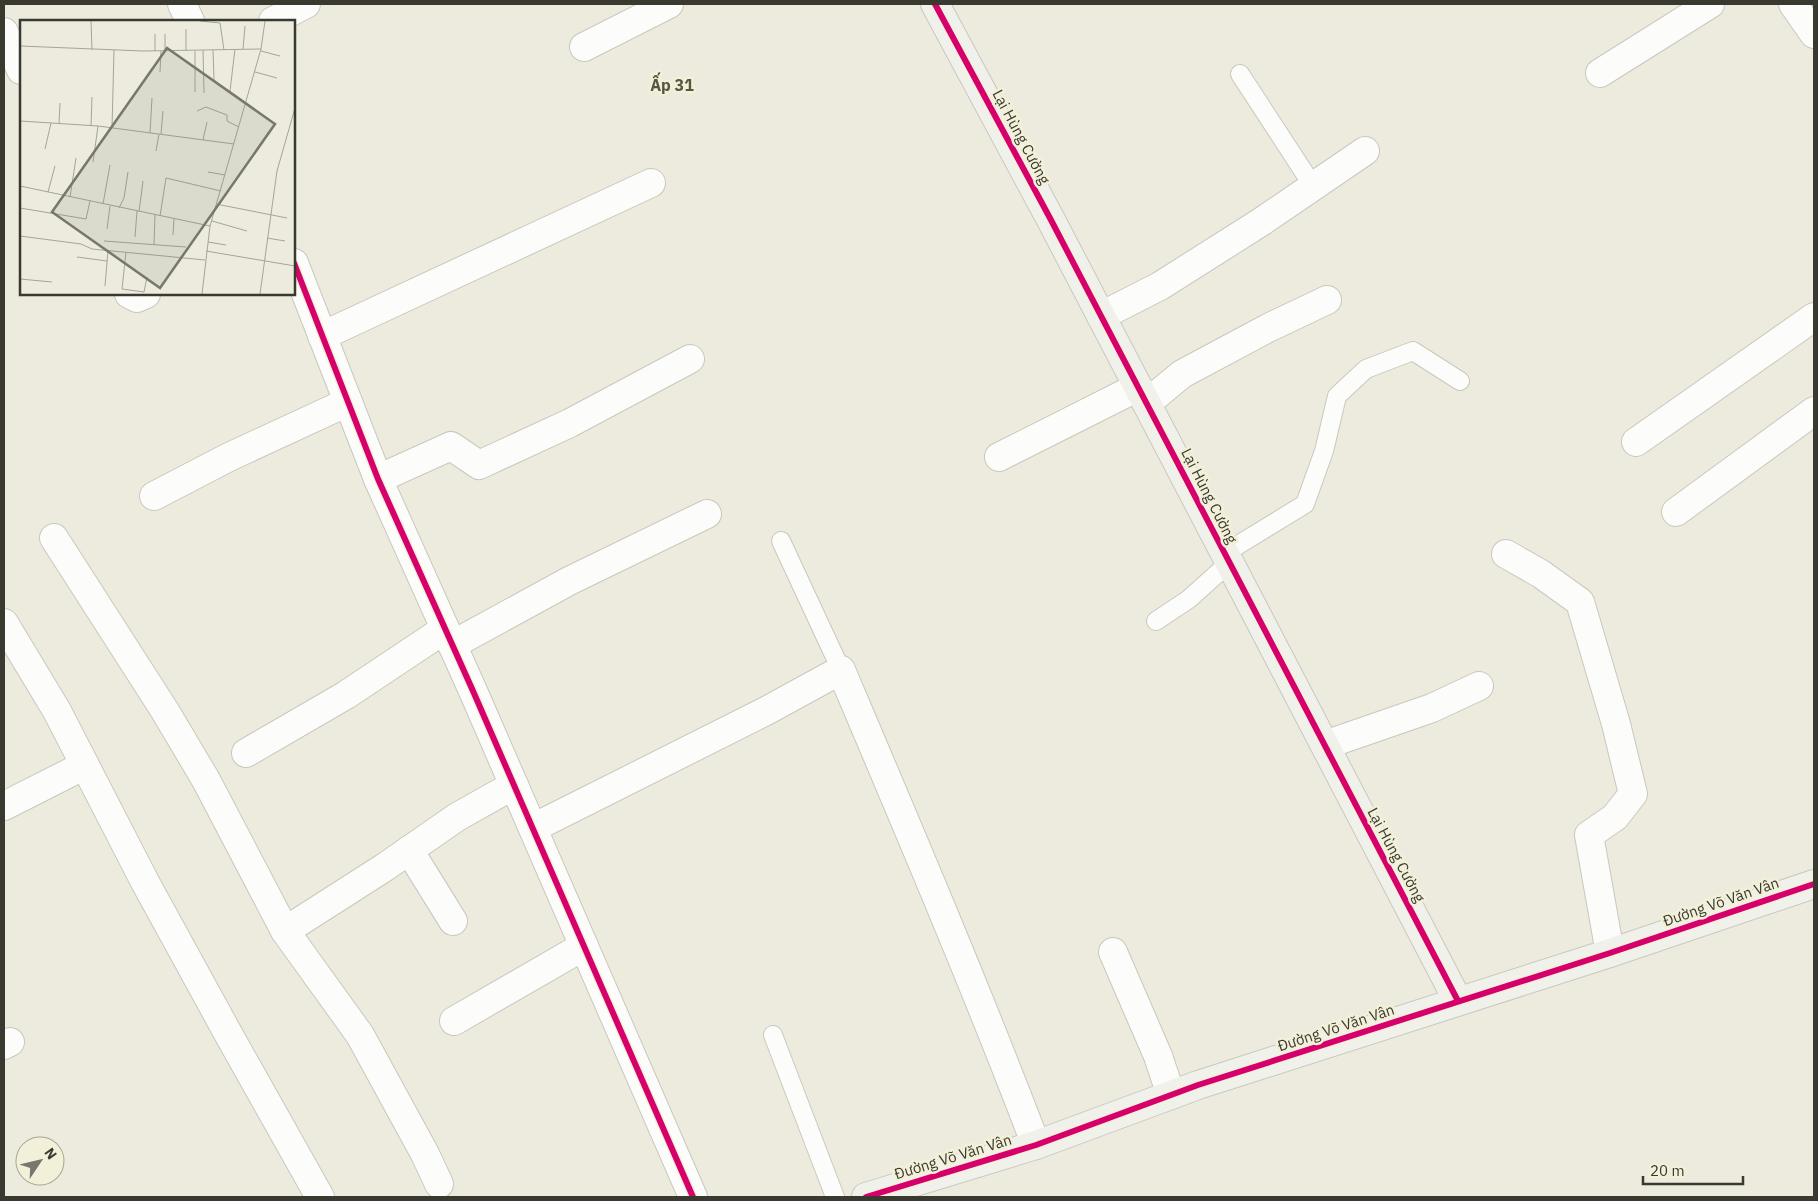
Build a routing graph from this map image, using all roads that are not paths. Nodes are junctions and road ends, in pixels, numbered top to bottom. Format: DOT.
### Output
graph roads {
  1 [pos="182,4"];
  2 [pos="306,4"];
  3 [pos="669,4"];
  4 [pos="1710,4"];
  5 [pos="1793,4"];
  6 [pos="941,6"];
  7 [pos="190,20"];
  8 [pos="275,20"];
  9 [pos="4,32"];
  10 [pos="1814,34"];
  11 [pos="584,48"];
  12 [pos="20,68"];
  13 [pos="1600,73"];
  14 [pos="1240,74"];
  15 [pos="1365,151"];
  16 [pos="651,183"];
  17 [pos="1313,186"];
  18 [pos="295,266"];
  19 [pos="131,295"];
  20 [pos="144,295"];
  21 [pos="1327,300"];
  22 [pos="1101,316"];
  23 [pos="1814,317"];
  24 [pos="322,336"];
  25 [pos="690,359"];
  26 [pos="1460,381"];
  27 [pos="1142,395"];
  28 [pos="348,402"];
  29 [pos="1814,411"];
  30 [pos="1636,442"];
  31 [pos="999,457"];
  32 [pos="378,478"];
  33 [pos="154,496"];
  34 [pos="1676,512"];
  35 [pos="707,514"];
  36 [pos="54,538"];
  37 [pos="781,541"];
  38 [pos="1506,554"];
  39 [pos="1227,558"];
  40 [pos="1156,621"];
  41 [pos="4,623"];
  42 [pos="449,637"];
  43 [pos="841,670"];
  44 [pos="1479,686"];
  45 [pos="1325,745"];
  46 [pos="246,752"];
  47 [pos="85,765"];
  48 [pos="514,785"];
  49 [pos="4,806"];
  50 [pos="533,828"];
  51 [pos="409,850"];
  52 [pos="1814,884"];
  53 [pos="453,921"];
  54 [pos="285,931"];
  55 [pos="584,946"];
  56 [pos="1113,952"];
  57 [pos="1610,953"];
  58 [pos="1458,1002"];
  59 [pos="454,1020"];
  60 [pos="774,1035"];
  61 [pos="1171,1095"];
  62 [pos="1036,1145"];
  63 [pos="439,1184"];
  64 [pos="916,1189"];
  65 [pos="320,1197"];
  66 [pos="693,1197"];
  67 [pos="835,1197"];
  68 [pos="866,1197"];
  1 -- 7 [label="street"];
  2 -- 8 [label="street"];
  3 -- 11 [label="street"];
  4 -- 13 [label="street"];
  5 -- 10 [label="street"];
  6 -- 22 [label="street, Lại Hùng Cường"];
  9 -- 12 [label="street"];
  14 -- 17 [label="lane"];
  15 -- 17 [label="street"];
  16 -- 24 [label="street"];
  17 -- 22 [label="street"];
  18 -- 24 [label="street"];
  19 -- 20 [label="street"];
  21 -- 27 [label="street"];
  22 -- 27 [label="street, Lại Hùng Cường"];
  23 -- 30 [label="street"];
  24 -- 28 [label="street"];
  25 -- 32 [label="street"];
  26 -- 39 [label="lane"];
  27 -- 31 [label="street"];
  27 -- 39 [label="street, Lại Hùng Cường"];
  28 -- 32 [label="street"];
  28 -- 33 [label="street"];
  29 -- 34 [label="street"];
  32 -- 42 [label="street"];
  35 -- 42 [label="street"];
  36 -- 54 [label="street"];
  37 -- 43 [label="lane"];
  38 -- 57 [label="street"];
  39 -- 40 [label="lane"];
  39 -- 45 [label="street, Lại Hùng Cường"];
  41 -- 47 [label="street"];
  42 -- 46 [label="street"];
  42 -- 48 [label="street"];
  43 -- 50 [label="street"];
  43 -- 62 [label="street"];
  44 -- 45 [label="street"];
  45 -- 58 [label="street, Lại Hùng Cường"];
  47 -- 49 [label="street"];
  47 -- 65 [label="street"];
  48 -- 50 [label="street"];
  48 -- 51 [label="street"];
  50 -- 55 [label="street"];
  51 -- 53 [label="street"];
  51 -- 54 [label="street"];
  52 -- 57 [label="street, Đường Võ Văn Vân"];
  54 -- 63 [label="street"];
  55 -- 59 [label="street"];
  55 -- 66 [label="street"];
  56 -- 61 [label="street"];
  57 -- 58 [label="street, Đường Võ Văn Vân"];
  58 -- 61 [label="street, Đường Võ Văn Vân"];
  60 -- 67 [label="lane"];
  61 -- 62 [label="street, Đường Võ Văn Vân"];
  62 -- 64 [label="street, Đường Võ Văn Vân"];
  64 -- 68 [label="street, Đường Võ Văn Vân"];
}
